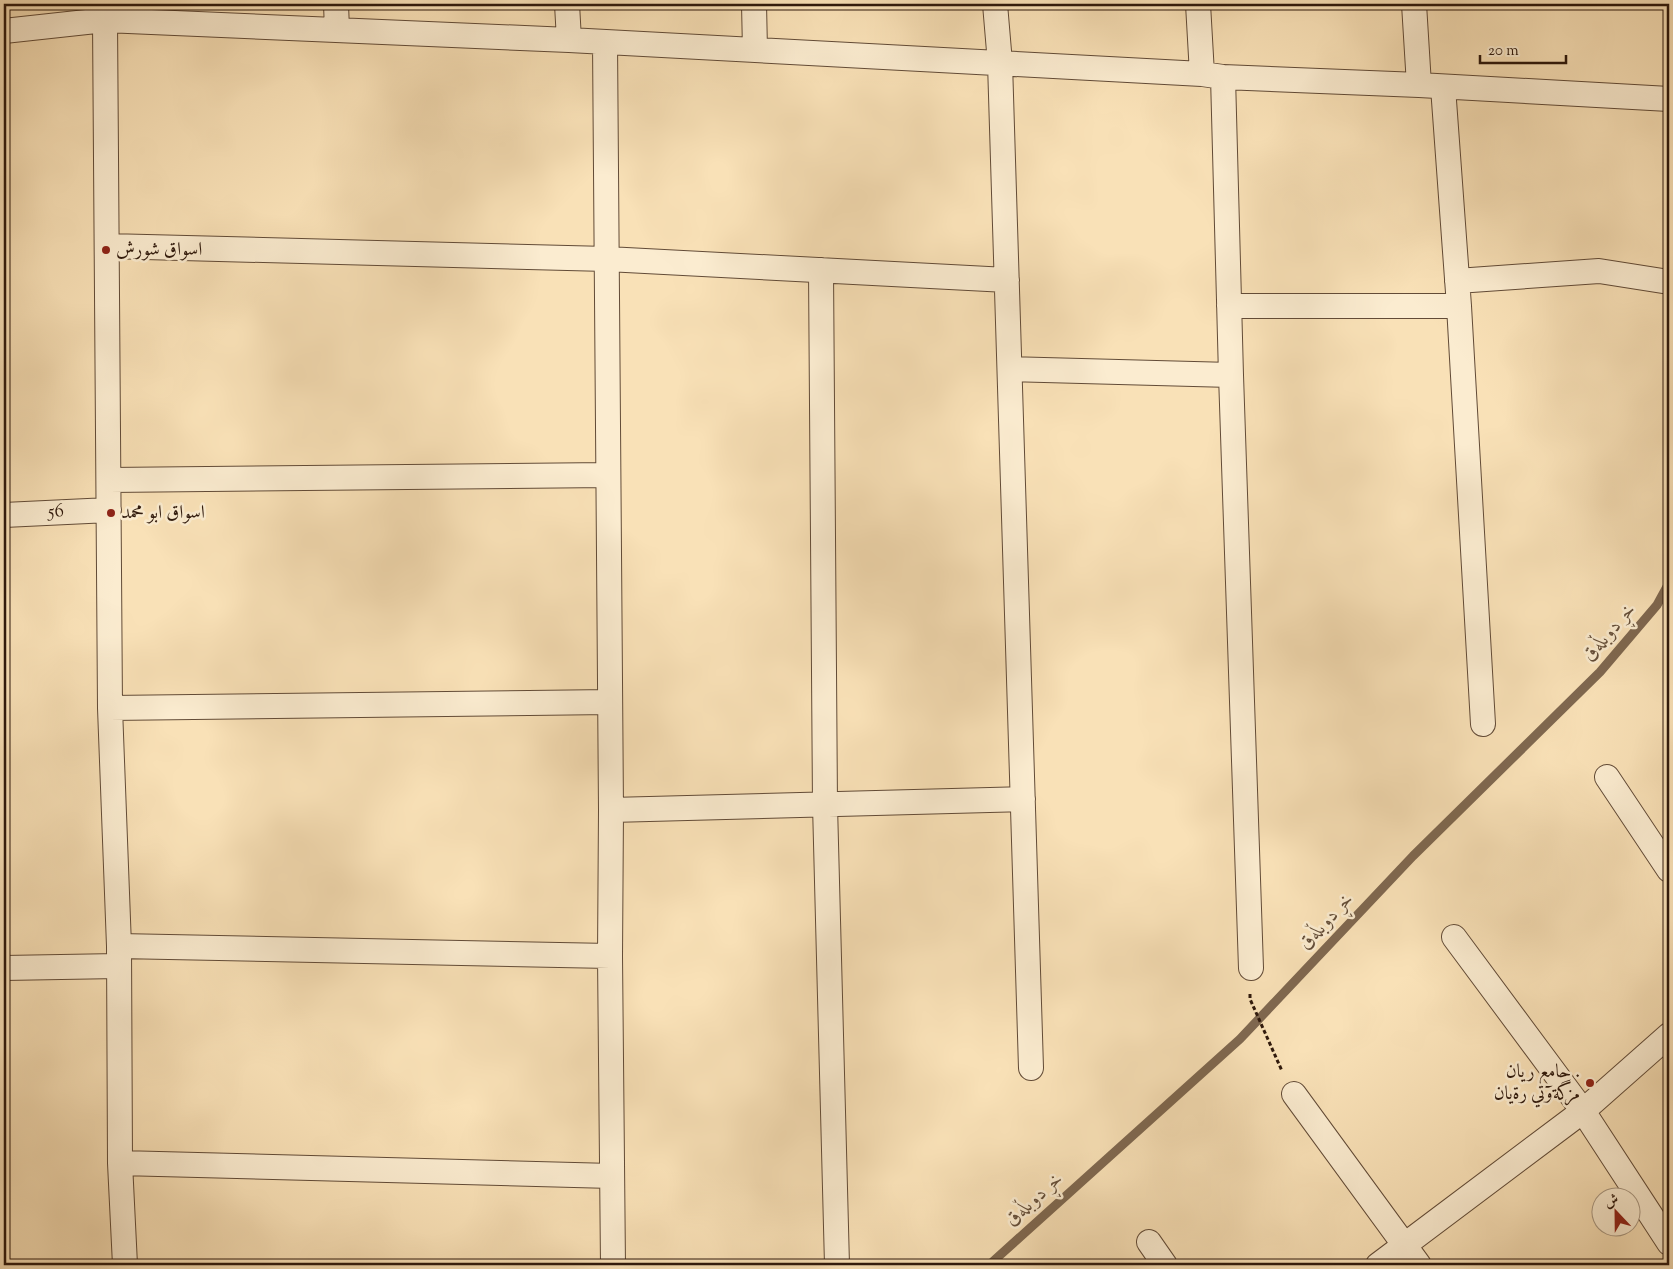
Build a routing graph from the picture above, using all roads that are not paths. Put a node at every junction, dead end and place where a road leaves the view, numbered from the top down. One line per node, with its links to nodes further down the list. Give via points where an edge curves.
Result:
1 (336, 4): 8 (street)
2 (567, 4): 10 (street)
3 (754, 4): 12 (street)
4 (995, 4): 13 (street)
5 (1198, 4): 14 (street)
6 (1414, 4): 15 (street)
7 (104, 12): 8 (street); 9 (street); 18 (street)
8 (337, 30): 10 (street)
9 (4, 32)
10 (569, 40): 11 (street)
11 (605, 42): 12 (street); 19 (street)
12 (755, 50): 13 (street)
13 (1000, 63): 14 (street); 21 (street)
14 (1213, 75): 15 (street); 24 (street)
15 (1419, 85): 16 (street)
16 (1444, 87): 17 (street); 22 (street)
17 (1669, 99)
18 (107, 246): 19 (street); 29 (street)
19 (607, 259): 20 (street); 28 (street)
20 (822, 270): 21 (street); 37 (street)
21 (1007, 280): 26 (street)
22 (1457, 281): 23 (street, via 1599,271); 25 (street)
23 (1669, 282)
24 (1229, 306): 25 (street); 27 (street)
25 (1459, 306): 34 (street)
26 (1010, 369): 27 (street); 36 (street)
27 (1231, 375): 44 (street)
28 (608, 475): 29 (street); 32 (street)
29 (109, 480): 30 (street)
30 (109, 510): 31 (street, 56); 33 (street)
31 (4, 515)
32 (610, 702): 33 (street); 38 (street)
33 (110, 708): 41 (street)
34 (1483, 724)
35 (1607, 777): 39 (street)
36 (1023, 799): 37 (street); 46 (street)
37 (825, 805): 38 (street); 56 (street)
38 (611, 810): 42 (street)
39 (1669, 870)
40 (1454, 937): 48 (street)
41 (119, 956): 42 (street); 43 (street); 49 (street)
42 (610, 956): 50 (street)
43 (4, 968)
44 (1250, 968)
45 (1669, 1036): 48 (street)
46 (1031, 1068)
47 (1290, 1087): 53 (street)
48 (1583, 1112): 52 (street); 53 (street)
49 (120, 1163): 50 (street); 54 (street)
50 (612, 1176): 55 (street)
51 (1149, 1242): 57 (street)
52 (1669, 1243)
53 (1404, 1245): 58 (street); 59 (street)
54 (125, 1265)
55 (614, 1265)
56 (837, 1265)
57 (1165, 1265)
58 (1378, 1265)
59 (1419, 1265)

